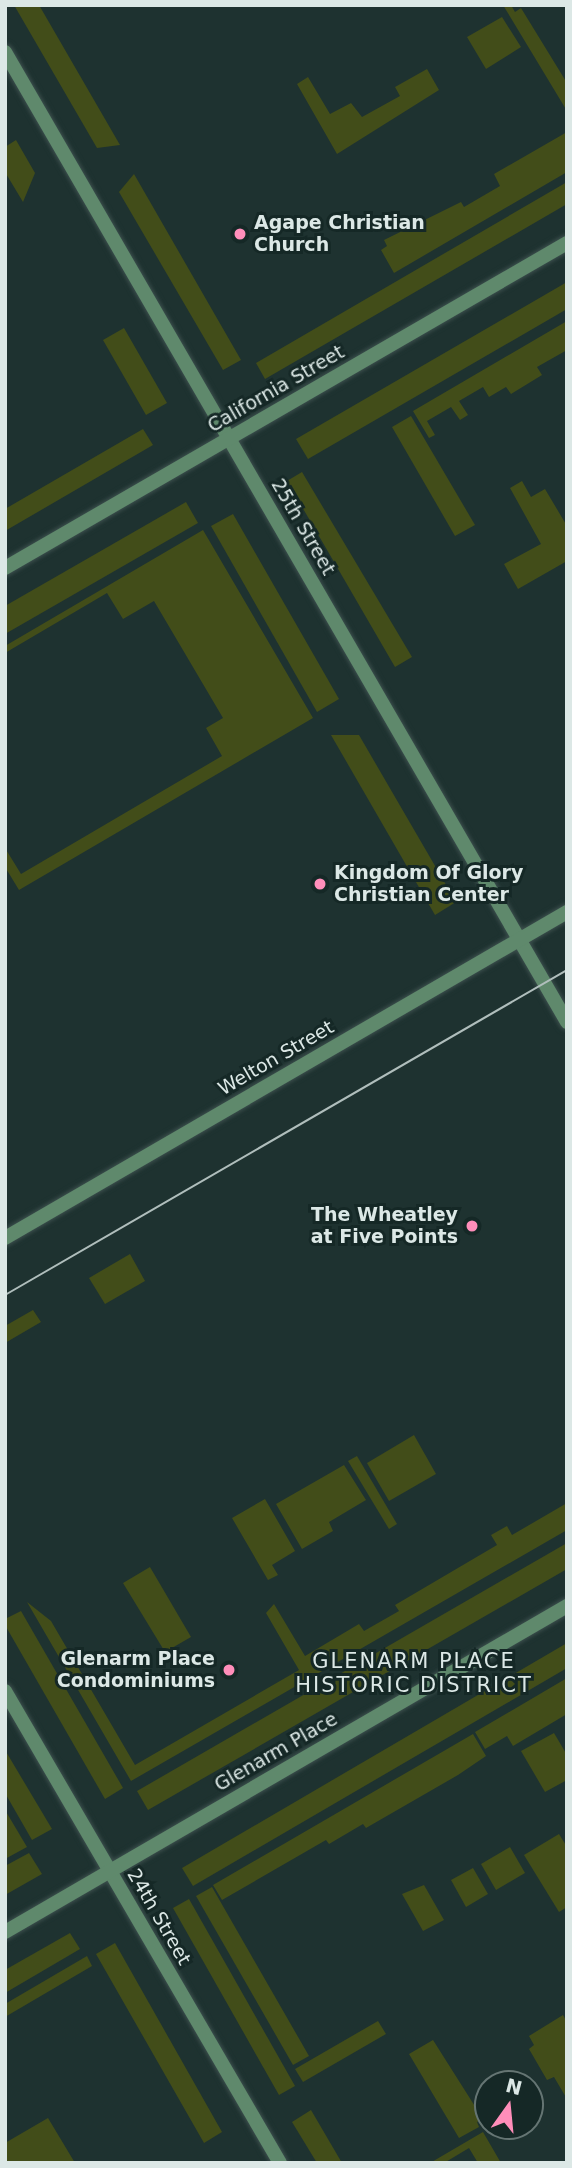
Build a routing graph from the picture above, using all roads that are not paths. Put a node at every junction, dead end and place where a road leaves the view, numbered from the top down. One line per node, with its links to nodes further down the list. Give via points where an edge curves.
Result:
1 (5, 52): 3 (street, 25th Street)
2 (567, 243): 3 (street, California Street)
3 (229, 439): 4 (street, California Street); 6 (street, 25th Street)
4 (5, 568)
5 (567, 912): 6 (street, Welton Street)
6 (519, 940): 7 (street, 25th Street); 8 (street, Welton Street)
7 (567, 1022)
8 (5, 1238)
9 (567, 1606): 11 (street, Glenarm Place)
10 (5, 1691): 11 (street, 24th Street)
11 (110, 1871): 12 (street, Glenarm Place); 13 (street, 24th Street)
12 (5, 1932)
13 (280, 2163)

